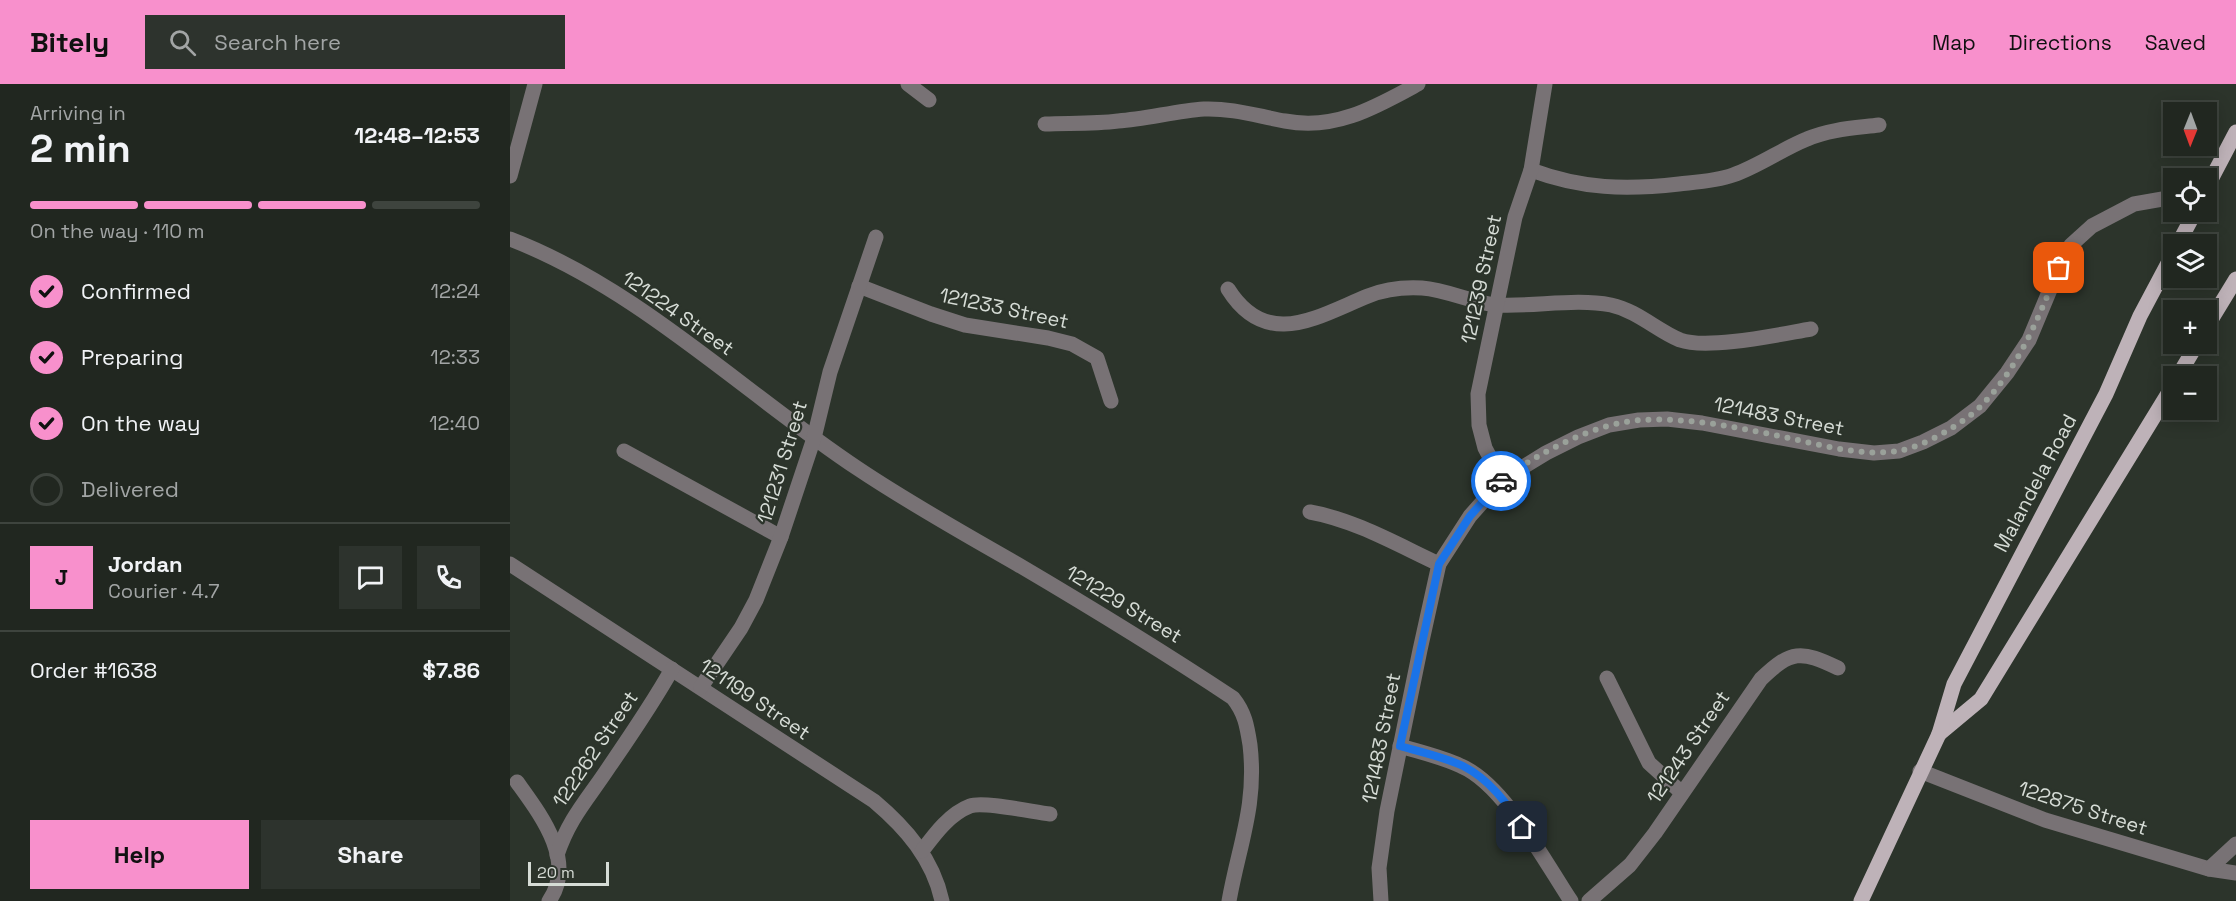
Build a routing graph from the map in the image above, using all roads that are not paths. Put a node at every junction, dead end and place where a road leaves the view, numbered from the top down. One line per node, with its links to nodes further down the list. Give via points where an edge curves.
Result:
1 (535, 84): 11 (street)
2 (908, 84): 5 (street)
3 (1418, 84): 6 (street, via 1364,113 1327,122 1286,122 1236,110 1208,109 1115,122)
4 (1545, 84): 10 (street, 121239 Street)
5 (929, 100)
6 (1045, 124)
7 (1879, 125): 10 (street, via 1826,132 1735,174 1713,180 1607,188)
8 (2236, 132): 9 (main road)
9 (2217, 168)
10 (1531, 170): 19 (street, 121239 Street, via 1515,216)
11 (510, 176)
12 (2163, 199): 26 (street, 121483 Street, via 2134,204 2092,226 2071,245 2029,340 2007,373 1980,406 1951,428 1923,442 1899,451 1874,453 1702,423 1639,420 1578,437)
13 (876, 237): 17 (street, 121231 Street)
14 (510, 239): 24 (street, 121224 Street, via 546,253 610,291 683,339)
15 (2163, 273): 35 (main road, Malandela Road, via 2106,394 1954,684)
16 (2236, 279): 20 (main road)
17 (859, 286): 22 (street, 121233 Street, via 964,325 1072,344 1097,358); 24 (street, 121231 Street, via 830,372)
18 (1228, 289): 19 (street, via 1248,315 1276,323 1316,319 1370,296 1407,287 1435,289)
19 (1496, 305): 21 (street, via 1614,306 1683,341 1741,340); 26 (street, 121239 Street, via 1477,411 1485,448)
20 (2217, 310)
21 (1811, 329)
22 (1111, 401)
23 (2163, 402): 35 (main road, Malandela Road, via 1981,699)
24 (814, 438): 28 (street, 121231 Street); 48 (street, 121229 Street, via 935,517 1121,626 1233,698 1247,724 1252,773 1248,820)
25 (624, 451): 28 (street)
26 (1502, 480): 30 (street, 121483 Street, via 1470,516)
27 (1310, 512): 30 (street, via 1347,523)
28 (782, 537): 34 (street, 121231 Street, via 746,618)
29 (510, 564): 32 (street, 121199 Street)
30 (1439, 564): 36 (street, 121483 Street)
31 (1838, 668): 39 (street, 121243 Street, via 1818,658 1797,655 1779,661 1761,679)
32 (672, 669): 34 (street, 121199 Street); 43 (street, 122262 Street, via 575,814)
33 (1607, 678): 39 (street, via 1648,762)
34 (702, 687): 42 (street, 121199 Street, via 874,801 894,817)
35 (1939, 734): 37 (main road, Malandela Road)
36 (1400, 746): 49 (street, 121483 Street, via 1381,856); 50 (street, via 1462,766 1496,792)
37 (1920, 771): 44 (street, 122875 Street, via 2045,820); 52 (main road, Malandela Road)
38 (517, 782): 43 (street, 122262 Street, via 548,826)
39 (1682, 793): 51 (street, 121243 Street, via 1630,865)
40 (1050, 814): 42 (street, via 971,805 939,828)
41 (2236, 844): 44 (street)
42 (922, 852): 46 (street, 121199 Street)
43 (558, 855): 47 (street, 122262 Street, via 557,887)
44 (2209, 868): 45 (street, 122875 Street)
45 (2236, 873)
46 (944, 900)
47 (549, 901)
48 (1229, 901)
49 (1381, 901)
50 (1571, 901)
51 (1589, 901)
52 (1861, 901)

